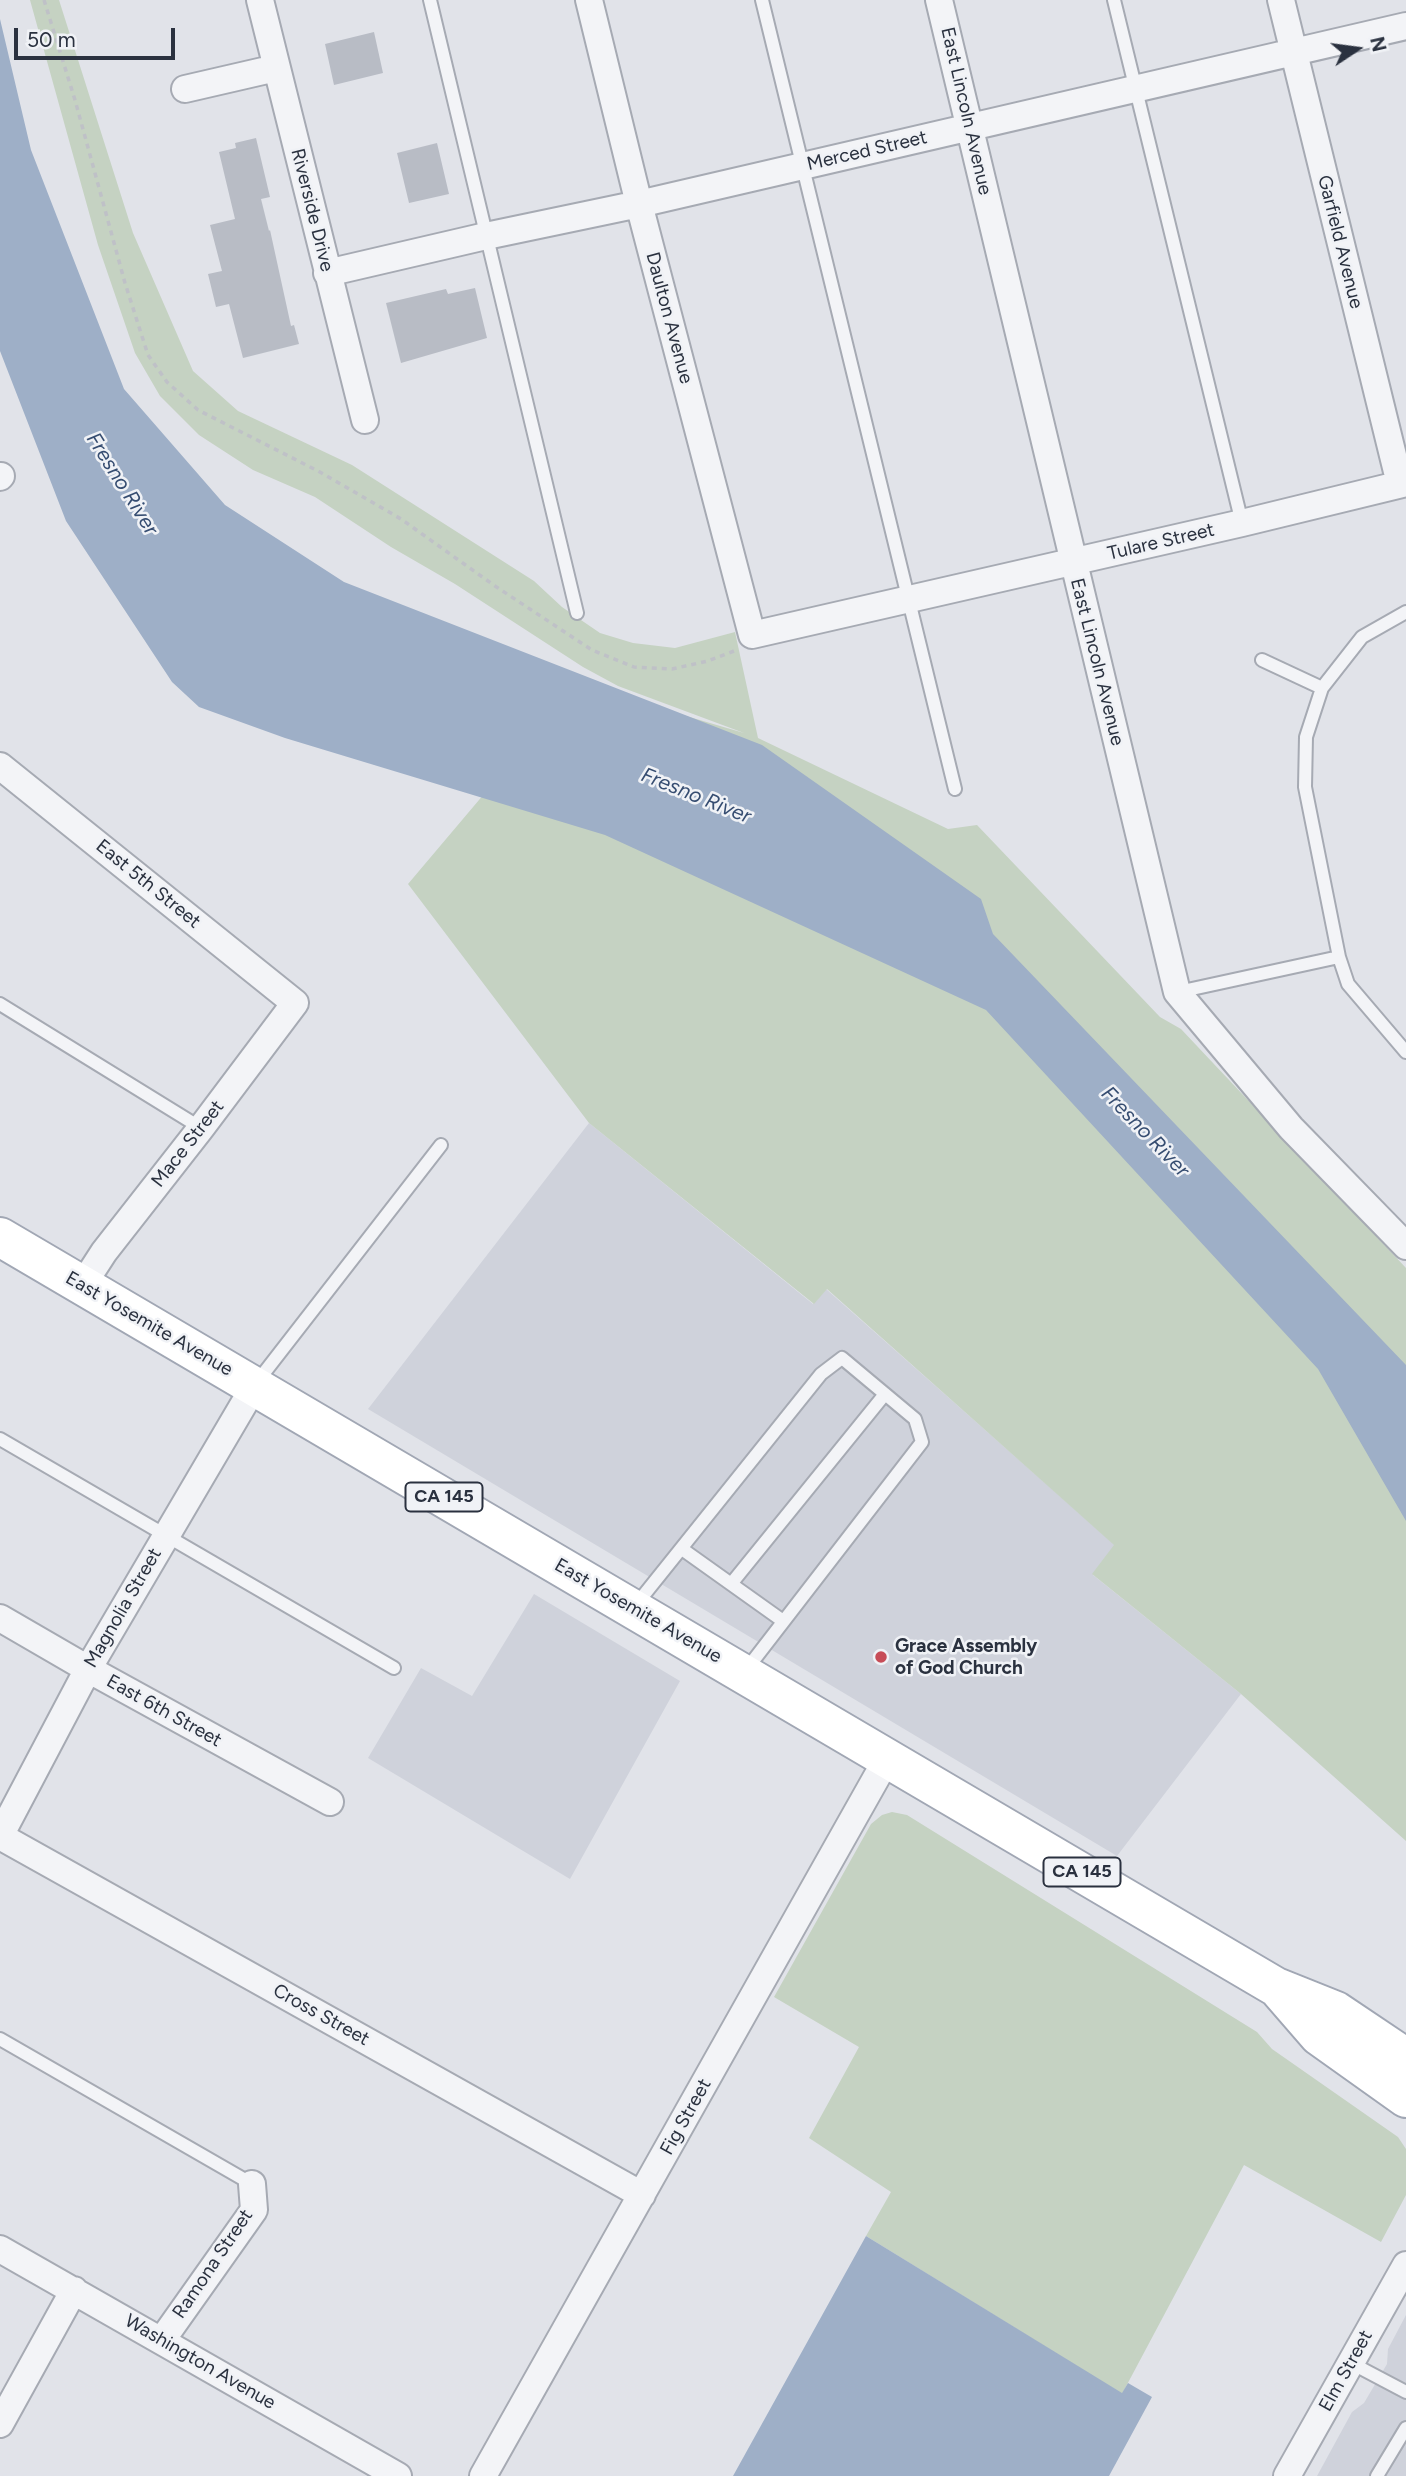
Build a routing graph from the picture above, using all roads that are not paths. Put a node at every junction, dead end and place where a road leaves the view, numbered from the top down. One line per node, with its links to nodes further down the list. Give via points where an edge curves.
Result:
1 (260, 0): 10 (street, Riverside Drive)
2 (430, 0): 16 (lane)
3 (589, 0): 15 (street, Daulton Avenue)
4 (762, 0): 14 (lane)
5 (939, 0): 13 (street, East Lincoln Avenue)
6 (1114, 0): 12 (lane)
7 (1281, 0): 9 (street, Garfield Avenue)
8 (1406, 26): 9 (street, Merced Street)
9 (1293, 52): 12 (street, Merced Street); 19 (street, Garfield Avenue)
10 (276, 68): 11 (street); 17 (street, Riverside Drive)
11 (185, 89)
12 (1135, 89): 13 (street, Merced Street); 20 (lane)
13 (970, 127): 14 (street, Merced Street); 21 (street, East Lincoln Avenue)
14 (803, 166): 15 (street, Merced Street); 22 (lane)
15 (639, 204): 16 (street, Merced Street); 25 (street, Daulton Avenue)
16 (486, 236): 17 (street, Merced Street); 23 (lane)
17 (327, 273): 18 (street, Riverside Drive)
18 (365, 420)
19 (1403, 484): 20 (street, Tulare Street)
20 (1242, 523): 21 (street, Tulare Street)
21 (1073, 562): 22 (street, Tulare Street); 31 (street, East Lincoln Avenue)
22 (909, 599): 25 (street, Tulare Street); 29 (lane)
23 (577, 612)
24 (1406, 612): 27 (lane, via 1362,637)
25 (744, 643)
26 (1262, 660): 27 (lane)
27 (1322, 688): 30 (lane, via 1306,737 1305,787)
28 (0, 766): 32 (street, East 5th Street)
29 (955, 789)
30 (1339, 957): 31 (lane); 34 (lane, via 1348,984)
31 (1177, 992): 38 (street, East Lincoln Avenue, via 1291,1128)
32 (295, 1003): 35 (street, Mace Street)
33 (0, 1004): 35 (lane)
34 (1406, 1052)
35 (201, 1128): 39 (street, Mace Street)
36 (441, 1145): 40 (lane)
37 (0, 1237): 39 (main road, East Yosemite Avenue / CA 145)
38 (1406, 1246)
39 (82, 1286): 40 (main road, East Yosemite Avenue / CA 145)
40 (255, 1385): 43 (street, Magnolia Street); 46 (main road, East Yosemite Avenue / CA 145)
41 (885, 1394): 44 (lane, via 842,1358 821,1374); 45 (lane); 48 (lane, via 915,1419 922,1442)
42 (0, 1439): 43 (lane)
43 (166, 1534): 49 (lane); 50 (street, Magnolia Street)
44 (682, 1549): 45 (lane); 46 (lane)
45 (732, 1584): 48 (lane)
46 (633, 1608): 51 (main road, East Yosemite Avenue / CA 145)
47 (0, 1618): 50 (street, East 6th Street)
48 (783, 1621): 51 (lane)
49 (394, 1668)
50 (88, 1670): 53 (street, East 6th Street); 54 (street, Magnolia Street)
51 (744, 1674): 52 (main road, East Yosemite Avenue / CA 145)
52 (888, 1757): 55 (main road, East Yosemite Avenue / CA 145); 60 (street, Fig Street)
53 (330, 1802)
54 (0, 1836): 60 (street, Cross Street)
55 (1276, 1987): 57 (main road, East Yosemite Avenue / CA 145, via 1336,2011); 58 (main road, East Yosemite Avenue / CA 145, via 1319,2036)
56 (0, 2039): 59 (lane)
57 (1406, 2058)
58 (1406, 2098)
59 (252, 2184): 64 (street, Ramona Street, via 254,2210)
60 (642, 2195): 70 (street, Fig Street)
61 (0, 2249): 63 (street, Washington Avenue)
62 (1406, 2265): 65 (street, Elm Street)
63 (74, 2290): 64 (street, Washington Avenue); 67 (street)
64 (162, 2340): 69 (street, Washington Avenue)
65 (1351, 2362): 66 (lane); 71 (street, Elm Street)
66 (1406, 2392)
67 (0, 2424)
68 (1406, 2428): 72 (lane)
69 (398, 2476)
70 (483, 2476)
71 (1287, 2476)
72 (1377, 2476)

